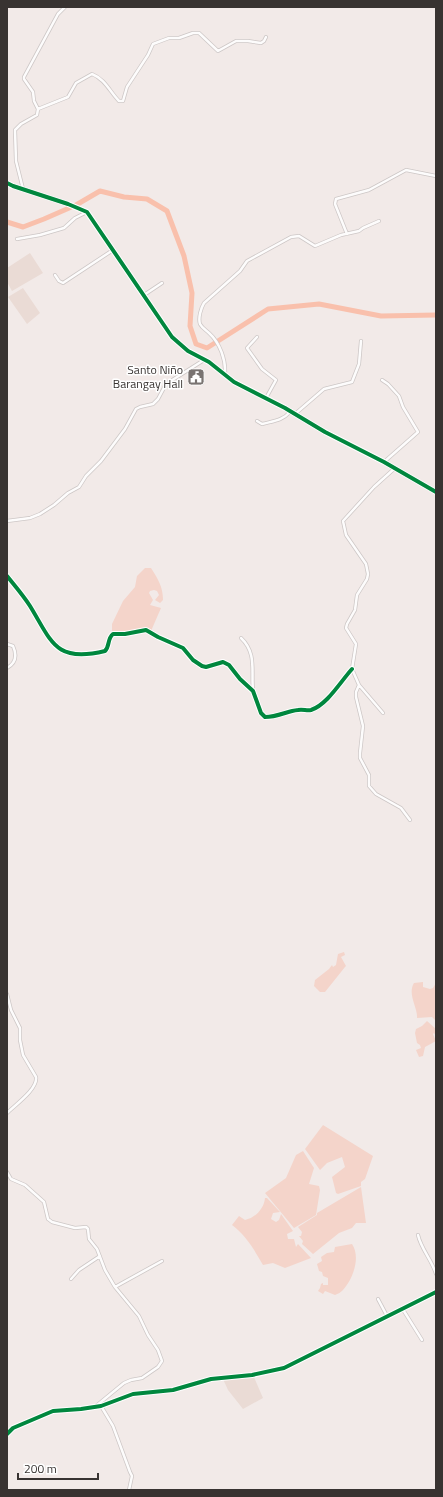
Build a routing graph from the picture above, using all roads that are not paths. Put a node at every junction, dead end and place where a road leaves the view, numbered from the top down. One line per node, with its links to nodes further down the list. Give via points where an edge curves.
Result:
1 (65, 7): 3 (street, via 58,14 24,77 33,92)
2 (266, 36): 3 (street, via 261,43 236,41 218,51 199,32 169,38 153,44 127,87 123,101 119,101 106,84 92,74 76,83 68,97)
3 (38, 109): 6 (street, via 37,115 15,130 16,161)
4 (436, 176): 9 (street, via 406,170 369,190 336,199 335,204)
5 (7, 183): 6 (street)
6 (23, 189): 7 (street)
7 (86, 212): 10 (street, via 64,228); 11 (street)
8 (379, 221): 9 (street)
9 (347, 234): 18 (street, via 315,246 299,236 291,237 247,261 240,272 202,307 200,323 213,337 224,359)
10 (17, 240)
11 (113, 250): 12 (street, via 63,283); 14 (street)
12 (55, 275)
13 (162, 282): 14 (street)
14 (144, 295): 17 (street, via 172,337 188,351)
15 (257, 337): 20 (street, via 247,348 262,369 276,380)
16 (361, 341): 22 (street, via 359,364 352,382 324,389)
17 (205, 360): 18 (street); 27 (street, via 166,384 153,404 136,409 125,429 79,487 35,516)
18 (224, 374): 20 (street)
19 (382, 380): 24 (street, via 399,396 418,432)
20 (266, 398): 21 (street)
21 (290, 412): 22 (street); 23 (street, via 280,420 270,420 262,424)
22 (295, 414): 24 (street)
23 (257, 422)
24 (384, 462): 25 (street)
25 (395, 468): 26 (street); 32 (street, via 343,521 346,535 366,564 368,574 357,595 355,610 346,628 356,644)
26 (436, 492)
27 (7, 522)
28 (7, 576): 34 (street, via 29,604 51,642 66,653 105,651 113,634 146,630 183,648 202,666 226,663)
29 (241, 638): 34 (street, via 252,653)
30 (7, 644): 31 (street, via 13,646 16,657 14,664)
31 (7, 668)
32 (352, 669): 33 (street); 34 (street, via 326,699 316,708 308,710 265,717)
33 (359, 685): 35 (street); 36 (street, via 356,697 364,730 360,758 369,775 369,786 376,794 401,808)
34 (253, 691)
35 (383, 713)
36 (410, 820)
37 (7, 994): 38 (street, via 20,1028 23,1055 37,1081)
38 (7, 1113)
39 (7, 1172): 41 (street, via 11,1179 25,1185 44,1202 48,1219 52,1222 88,1229 89,1239)
40 (418, 1235): 43 (street)
41 (100, 1256): 44 (street, via 79,1270); 45 (street, via 104,1270)
42 (162, 1261): 45 (street)
43 (436, 1274)
44 (71, 1279)
45 (115, 1287): 51 (street, via 139,1316 162,1361 142,1378 124,1383)
46 (436, 1292): 48 (street)
47 (378, 1299): 49 (street)
48 (402, 1308): 49 (street); 50 (street)
49 (387, 1316): 52 (street, via 284,1368 252,1376 211,1379 173,1390 133,1394)
50 (422, 1340)
51 (96, 1406): 52 (street); 53 (street, via 42,1414 13,1428)
52 (101, 1406): 54 (street, via 113,1426 132,1476)
53 (7, 1434)
54 (129, 1490)

